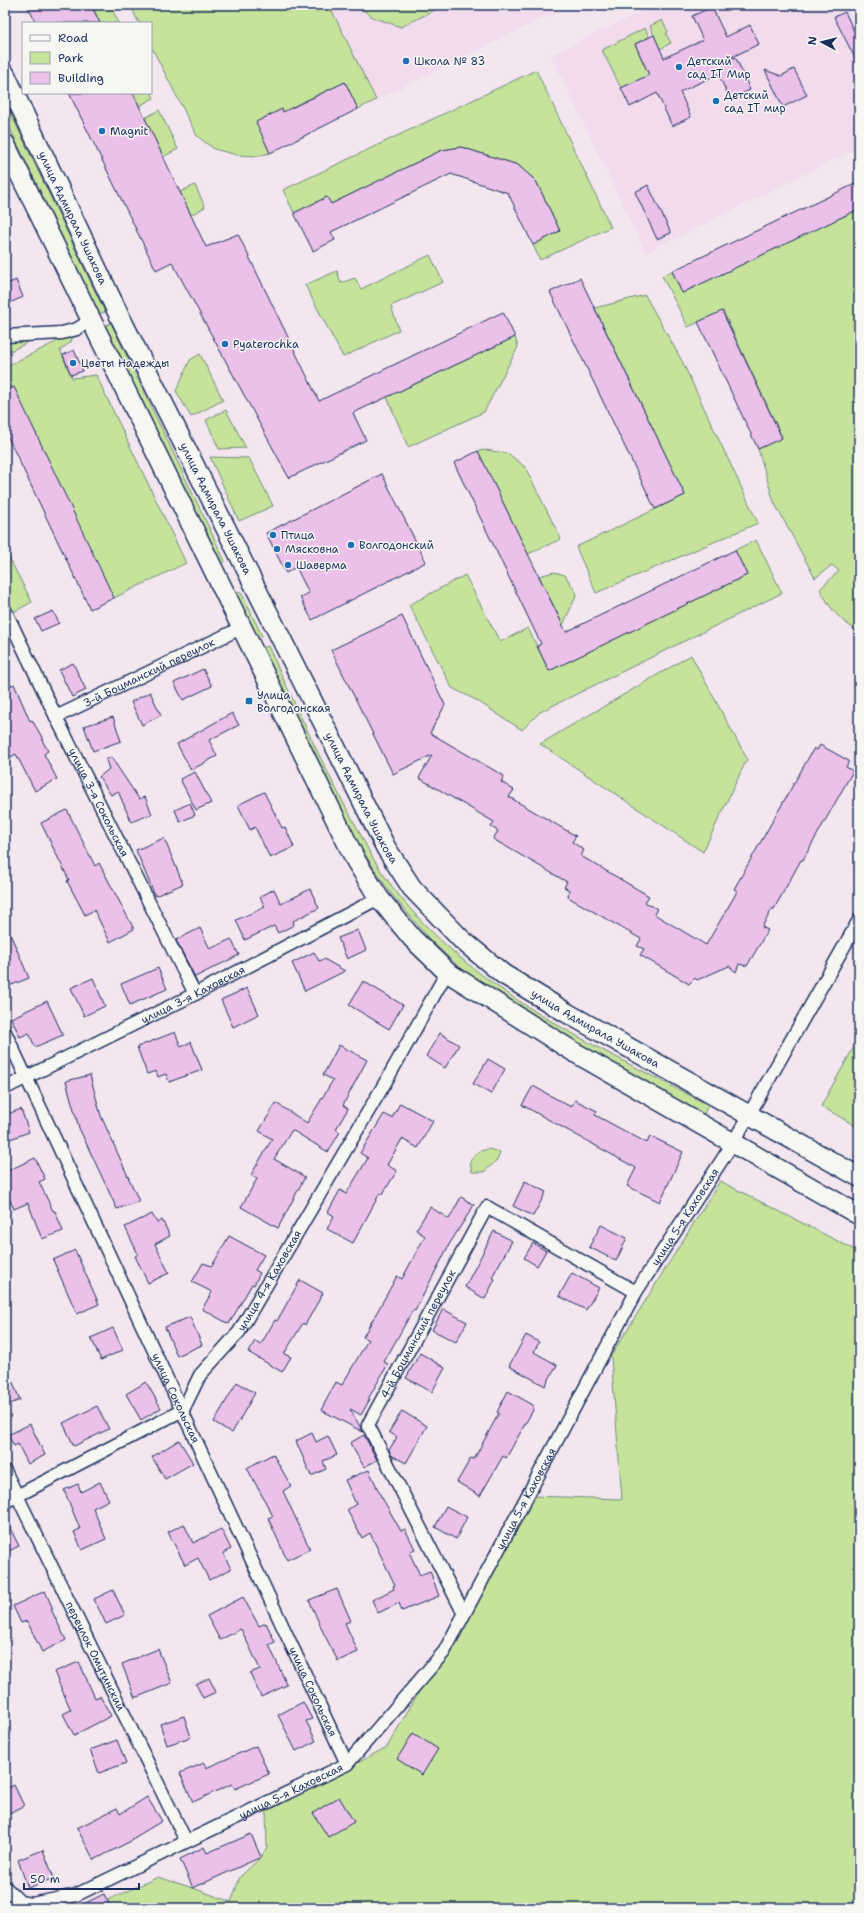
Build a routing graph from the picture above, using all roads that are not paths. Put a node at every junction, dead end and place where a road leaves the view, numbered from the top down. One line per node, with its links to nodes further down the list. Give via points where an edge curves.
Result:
1 (5, 74): 5 (main road, улица Адмирала Ушакова, via 112,300)
2 (5, 144): 3 (main road)
3 (91, 320): 4 (street, via 62,333); 6 (main road)
4 (5, 336)
5 (249, 572): 6 (main road); 17 (main road, улица Адмирала Ушакова, via 386,848 412,888 462,940 503,974 567,1013)
6 (221, 585): 8 (main road)
7 (5, 610): 9 (street, улица 3-я Сокольская)
8 (240, 628): 9 (street, 3-й Боцманский переулок); 10 (main road, via 356,861)
9 (56, 717): 13 (street, улица 3-я Сокольская)
10 (379, 898): 12 (main road, via 412,938); 13 (street, улица 3-я Каховская)
11 (859, 920): 17 (street, улица 5-я Каховская)
12 (447, 972): 18 (main road, via 574,1052); 22 (street, улица 4-я Каховская, via 239,1332 200,1375)
13 (195, 994): 15 (street, улица 3-я Каховская)
14 (5, 1032): 15 (street, улица Сокольская)
15 (27, 1078): 16 (street, улица 3-я Каховская); 22 (street, улица Сокольская)
16 (5, 1088)
17 (748, 1114): 18 (street, улица 5-я Каховская); 19 (main road, улица Адмирала Ушакова)
18 (733, 1143): 20 (main road); 21 (street, улица 5-я Каховская)
19 (859, 1177)
20 (859, 1215)
21 (636, 1292): 26 (street, улица 5-я Каховская); 26 (street, 4-й Боцманский переулок, via 487,1207 368,1425)
22 (183, 1410): 24 (street); 27 (street, улица Сокольская)
23 (5, 1471): 24 (street, переулок Омутинский)
24 (17, 1496): 25 (street); 28 (street, переулок Омутинский)
25 (5, 1502)
26 (464, 1614): 27 (street, улица 5-я Каховская, via 444,1652)
27 (347, 1764): 28 (street, улица 5-я Каховская)
28 (186, 1841): 29 (street, улица 5-я Каховская, via 76,1895 32,1904 20,1902)
29 (5, 1886)

